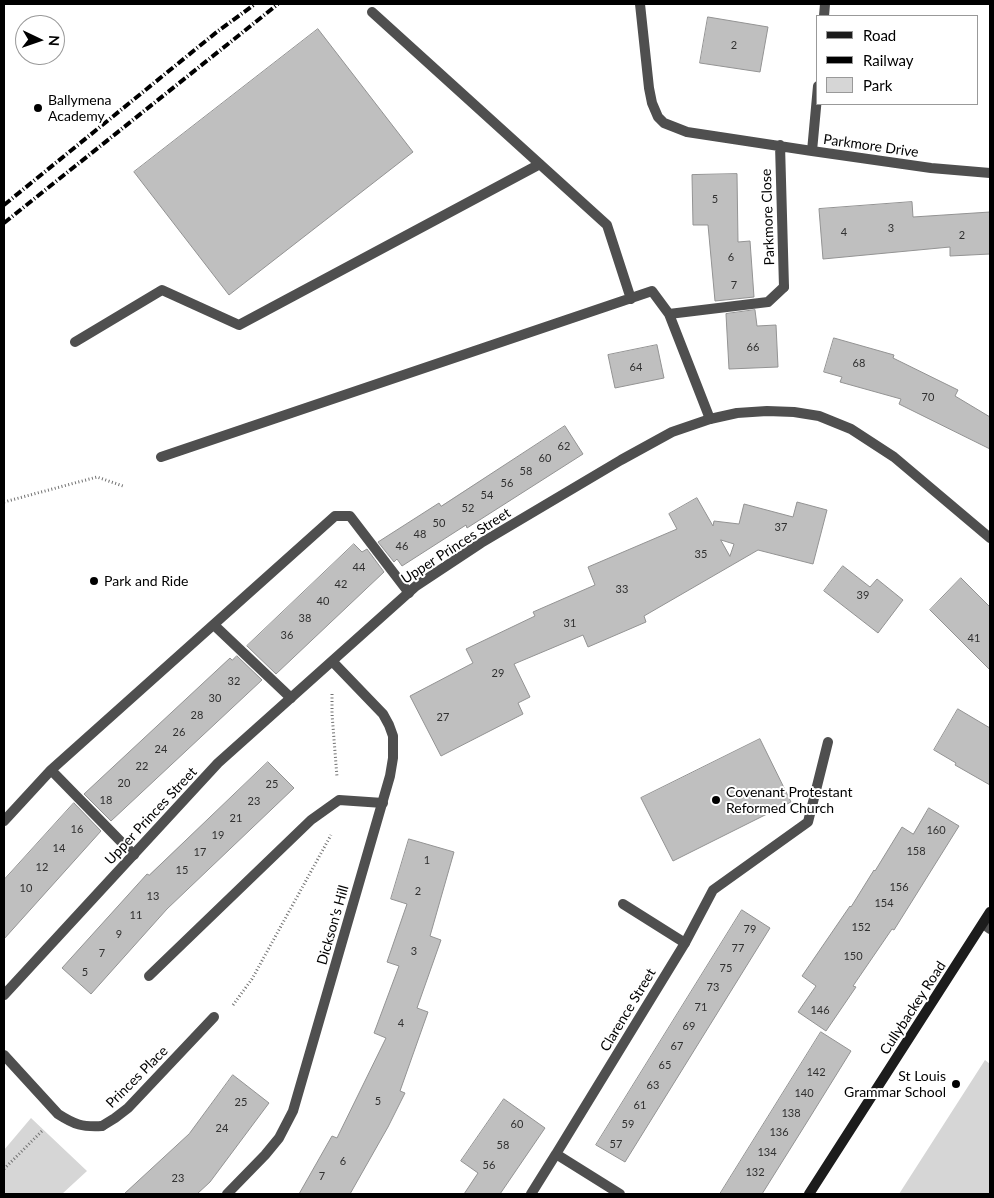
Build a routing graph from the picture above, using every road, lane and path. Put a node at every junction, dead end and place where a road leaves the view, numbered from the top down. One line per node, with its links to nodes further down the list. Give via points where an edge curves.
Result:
1 (640, 4): 4 (street, via 649,88 658,117 664,123 687,132)
2 (372, 12): 6 (street)
3 (816, 105): 5 (street, Parkmore Drive)
4 (780, 146): 5 (street); 9 (street, Parkmore Close, via 784,287 768,302)
5 (812, 151): 7 (street, Parkmore Drive)
6 (540, 164): 8 (street, via 607,225); 10 (street, via 239,325 162,290)
7 (990, 174)
8 (631, 299): 9 (street, via 652,291); 12 (street)
9 (669, 314): 11 (street)
10 (76, 342)
11 (710, 419): 15 (street, Upper Princes Street, via 767,411 794,412 836,422 894,457); 16 (street, Upper Princes Street, via 672,432 621,460 481,543)
12 (161, 457)
13 (124, 486): 14 (path, via 97,478)
14 (4, 502)
15 (990, 538)
16 (409, 593): 17 (street, via 350,516 335,516); 18 (street, Upper Princes Street)
17 (214, 625): 19 (street); 21 (street)
18 (332, 661): 19 (street, Upper Princes Street); 22 (path, via 332,714); 23 (street, Dickson's Hill, via 390,725 394,758)
19 (291, 698): 25 (street, Upper Princes Street, via 218,763)
20 (828, 742): 29 (street, Clarence Street, via 808,822 713,890)
21 (51, 770): 24 (street); 25 (street)
22 (339, 800): 23 (street); 30 (street, via 311,820); 32 (path, via 330,836 252,979 229,1010)
23 (383, 803): 37 (street, Dickson's Hill, via 293,1111 279,1138)
24 (4, 822)
25 (134, 855): 31 (street, Upper Princes Street)
26 (623, 904): 29 (street)
27 (990, 912): 28 (main road, Cullybackey Road)
28 (986, 926): 40 (main road, Cullybackey Road)
29 (685, 943): 35 (street, Clarence Street)
30 (149, 976)
31 (4, 995)
32 (214, 1017): 34 (street, Princes Place, via 115,1118 102,1126 90,1126 78,1125)
33 (4, 1055): 34 (street, Princes Place)
34 (58, 1114): 36 (path)
35 (556, 1154): 38 (street, Clarence Street); 39 (street)
36 (4, 1170)
37 (226, 1194)
38 (531, 1194)
39 (620, 1194)
40 (809, 1194)

